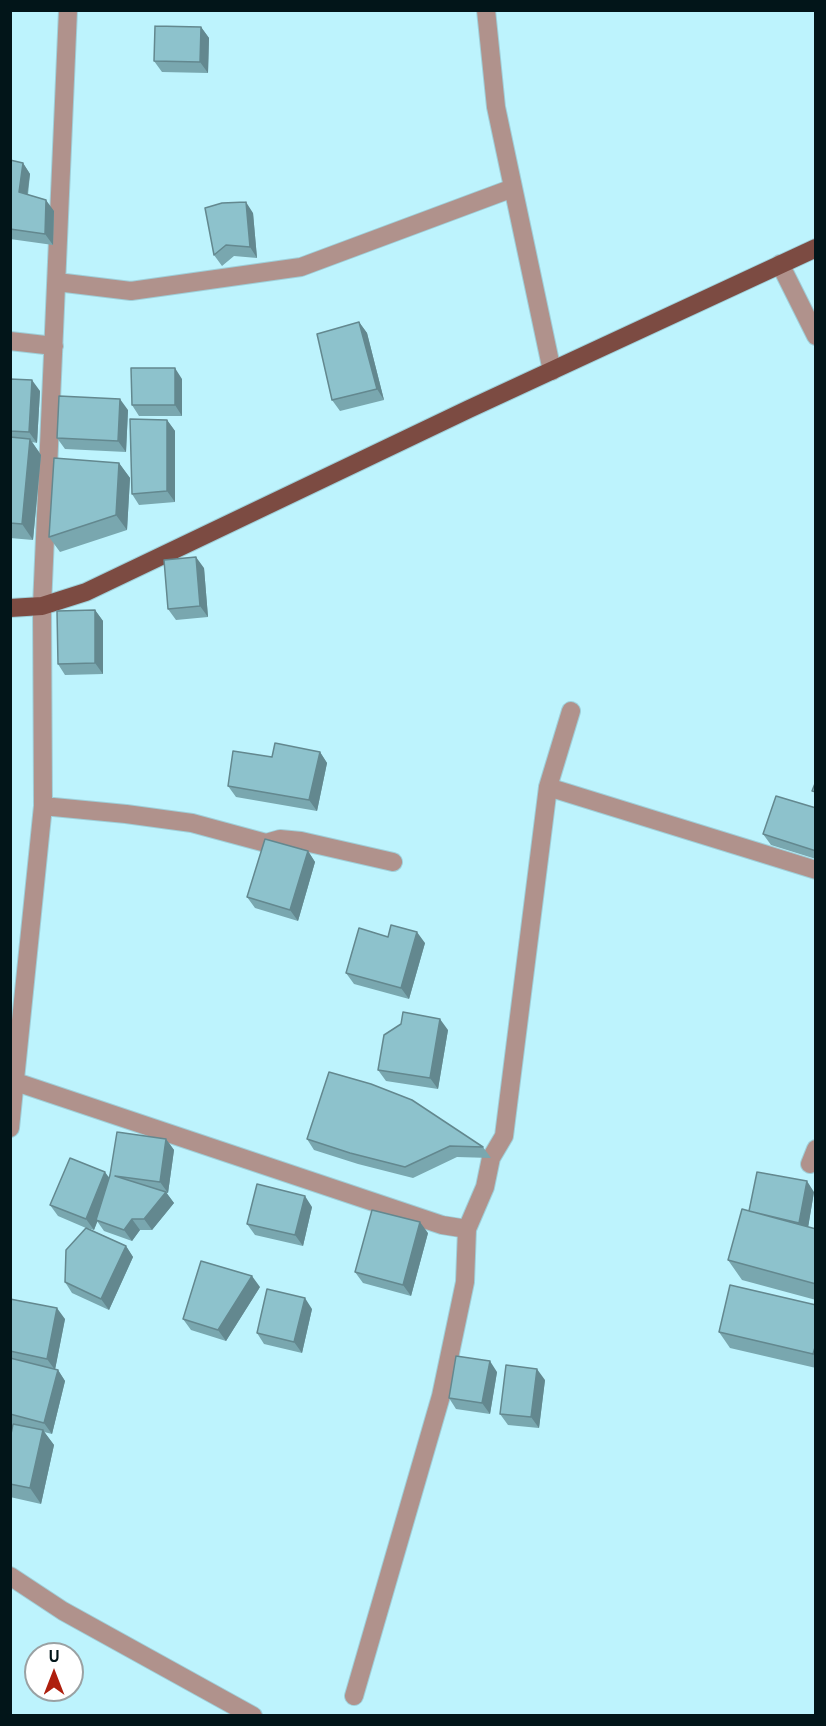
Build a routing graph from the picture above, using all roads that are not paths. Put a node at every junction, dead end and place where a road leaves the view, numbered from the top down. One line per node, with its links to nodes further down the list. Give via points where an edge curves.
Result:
1 (68, 10): 6 (street)
2 (486, 10): 3 (street, via 496,107)
3 (513, 188): 6 (street, via 301,267 131,291); 10 (street)
4 (816, 248): 5 (main road)
5 (780, 264): 7 (street); 10 (main road)
6 (57, 282): 9 (street)
7 (816, 336)
8 (10, 341): 9 (street)
9 (54, 346): 11 (street)
10 (552, 371): 11 (main road, via 86,592)
11 (42, 606): 12 (main road); 15 (street)
12 (10, 608)
13 (571, 711): 14 (street)
14 (548, 787): 17 (street); 20 (street, via 504,1136 491,1158 485,1187)
15 (43, 806): 16 (street, via 192,823 266,843 280,839 301,841); 18 (street)
16 (393, 862)
17 (816, 870)
18 (13, 1081): 19 (street); 20 (street, via 442,1226)
19 (10, 1128)
20 (468, 1229): 22 (street, via 465,1282 441,1396)
21 (10, 1576): 23 (street, via 63,1611)
22 (354, 1696)
23 (253, 1716)

